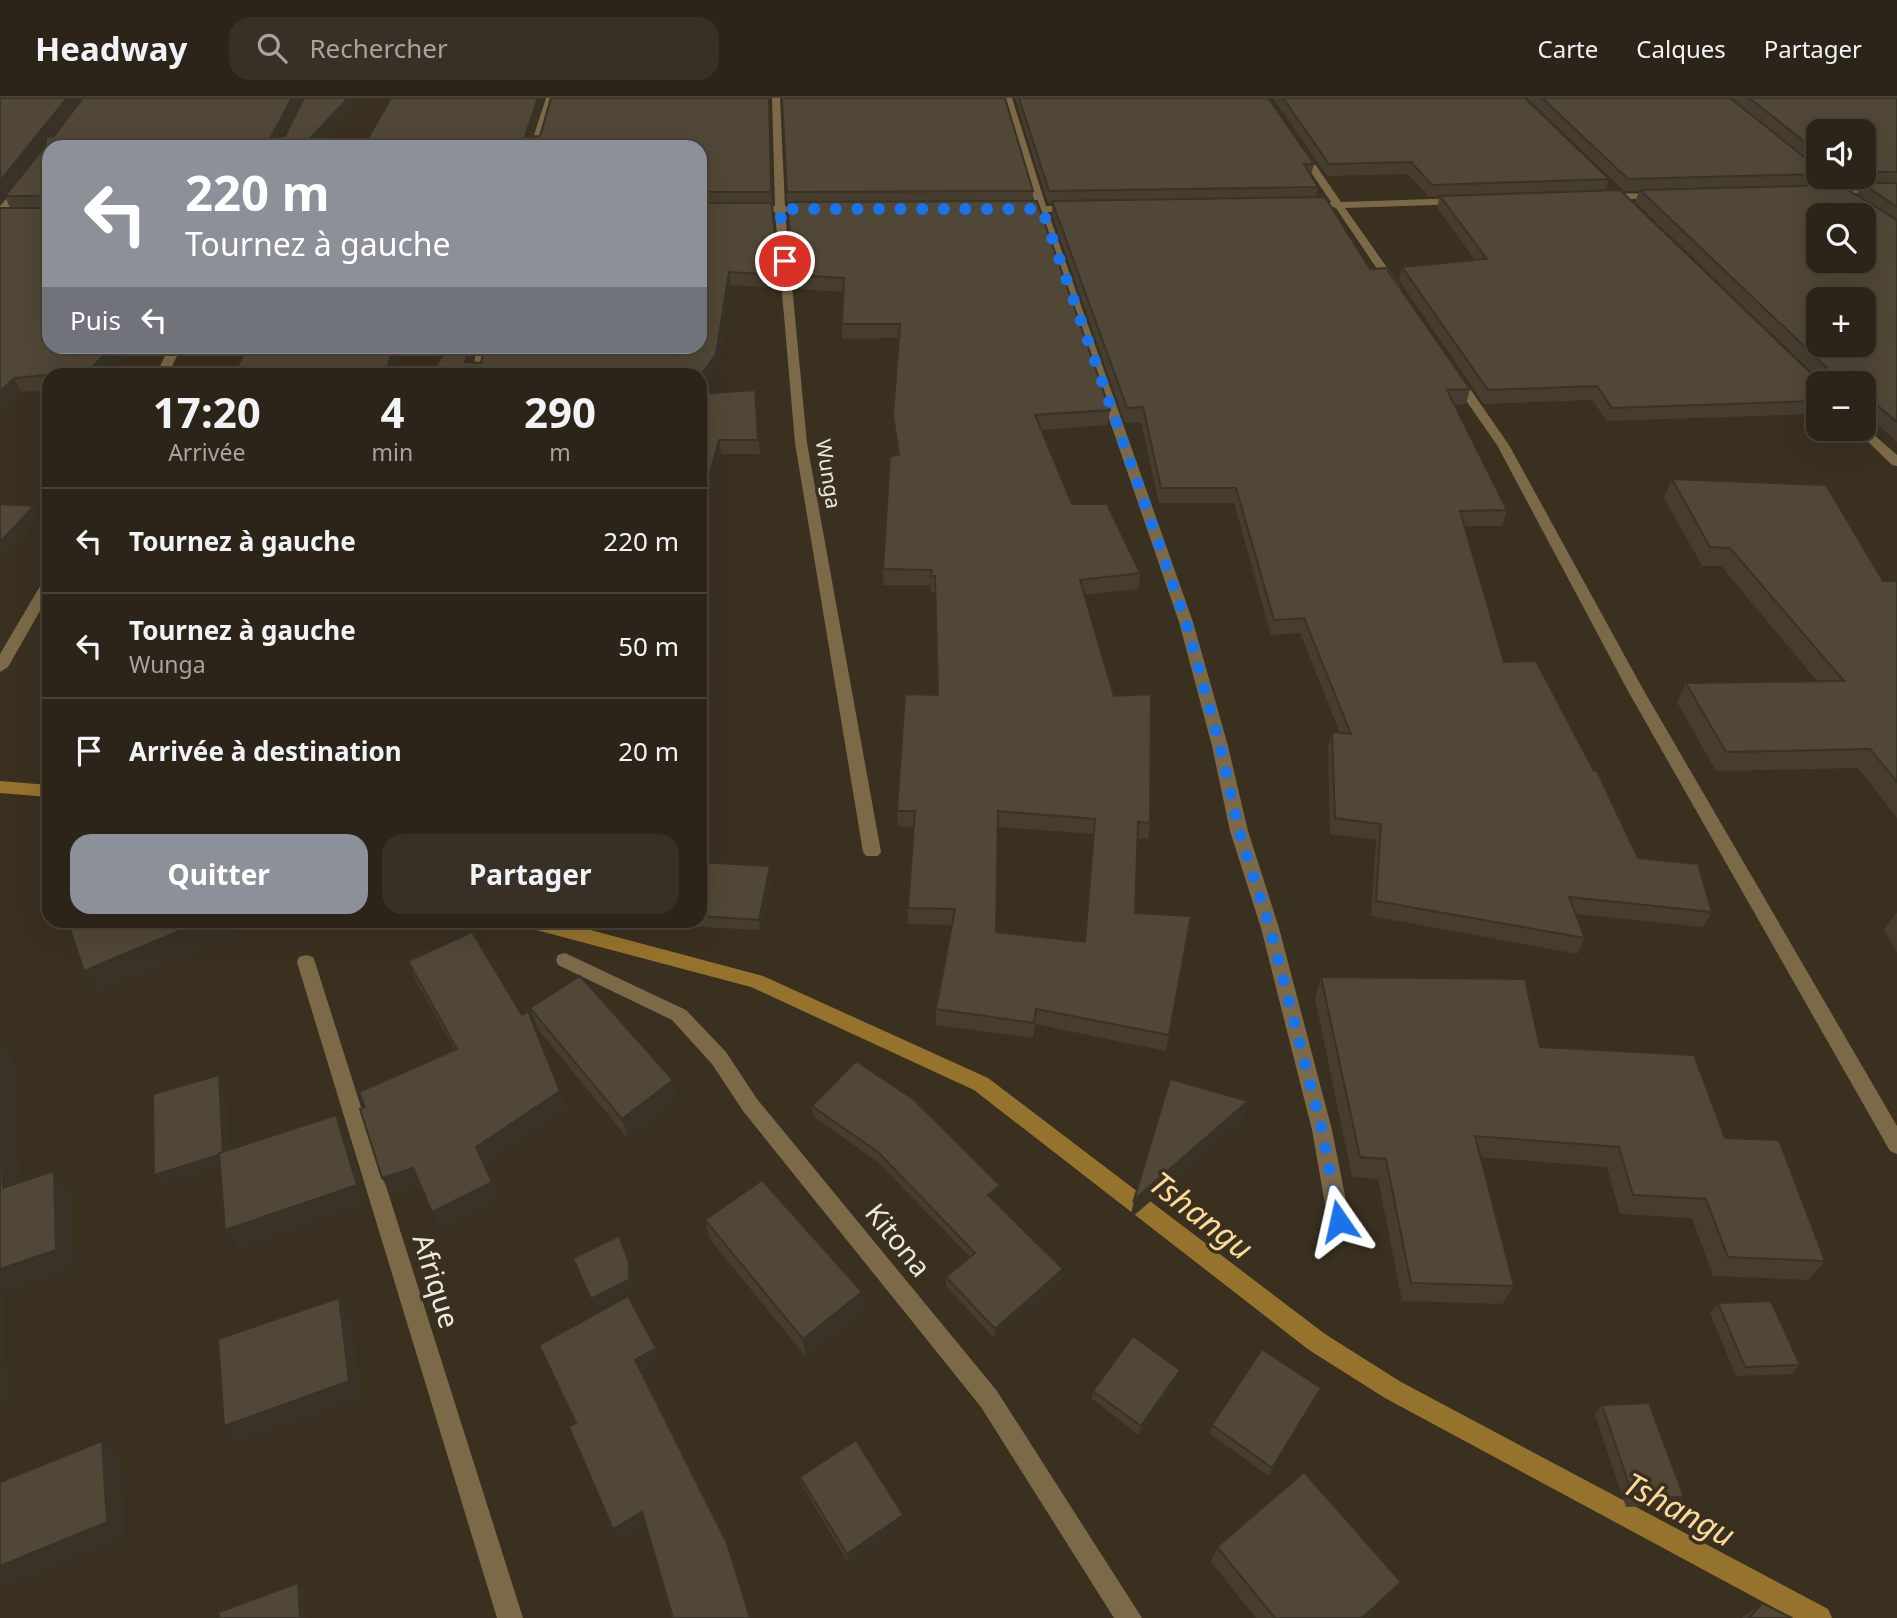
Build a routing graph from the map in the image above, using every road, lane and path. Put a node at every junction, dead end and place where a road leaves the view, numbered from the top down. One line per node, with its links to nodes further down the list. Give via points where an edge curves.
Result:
1 (550, 98): 6 (street)
2 (776, 98): 22 (street, Wunga)
3 (1008, 98): 25 (street)
4 (59, 137): 5 (street)
5 (57, 140)
6 (537, 140)
7 (1295, 141): 19 (street)
8 (42, 159): 27 (street)
9 (1613, 188): 15 (street)
10 (1834, 189): 12 (street)
11 (1897, 189): 12 (street)
12 (1837, 191): 13 (street); 18 (street)
13 (1810, 192)
14 (1676, 195): 15 (street)
15 (1622, 197): 16 (street); 20 (street)
16 (1595, 198)
17 (1473, 201): 19 (street)
18 (1855, 203)
19 (1331, 205): 29 (street)
20 (1632, 206)
21 (1082, 208): 25 (street)
22 (780, 209): 23 (street); 26 (street); 35 (street, Wunga, via 801,443)
23 (821, 209)
24 (1001, 209): 25 (street)
25 (1042, 209): 39 (street, via 1186,622 1322,1130)
26 (707, 210)
27 (0, 214): 28 (street)
28 (12, 215)
29 (1401, 296)
30 (1448, 365): 38 (street, via 1503,445 1636,691)
31 (1874, 441): 32 (street)
32 (1897, 462)
33 (42, 595): 34 (street)
34 (0, 667)
35 (873, 852)
36 (565, 960): 41 (street, Kitona, via 679,1015 719,1058 750,1105 989,1399)
37 (306, 962): 40 (street, Afrique)
38 (1897, 1145)
39 (1339, 1221)
40 (510, 1618)
41 (1129, 1618)

